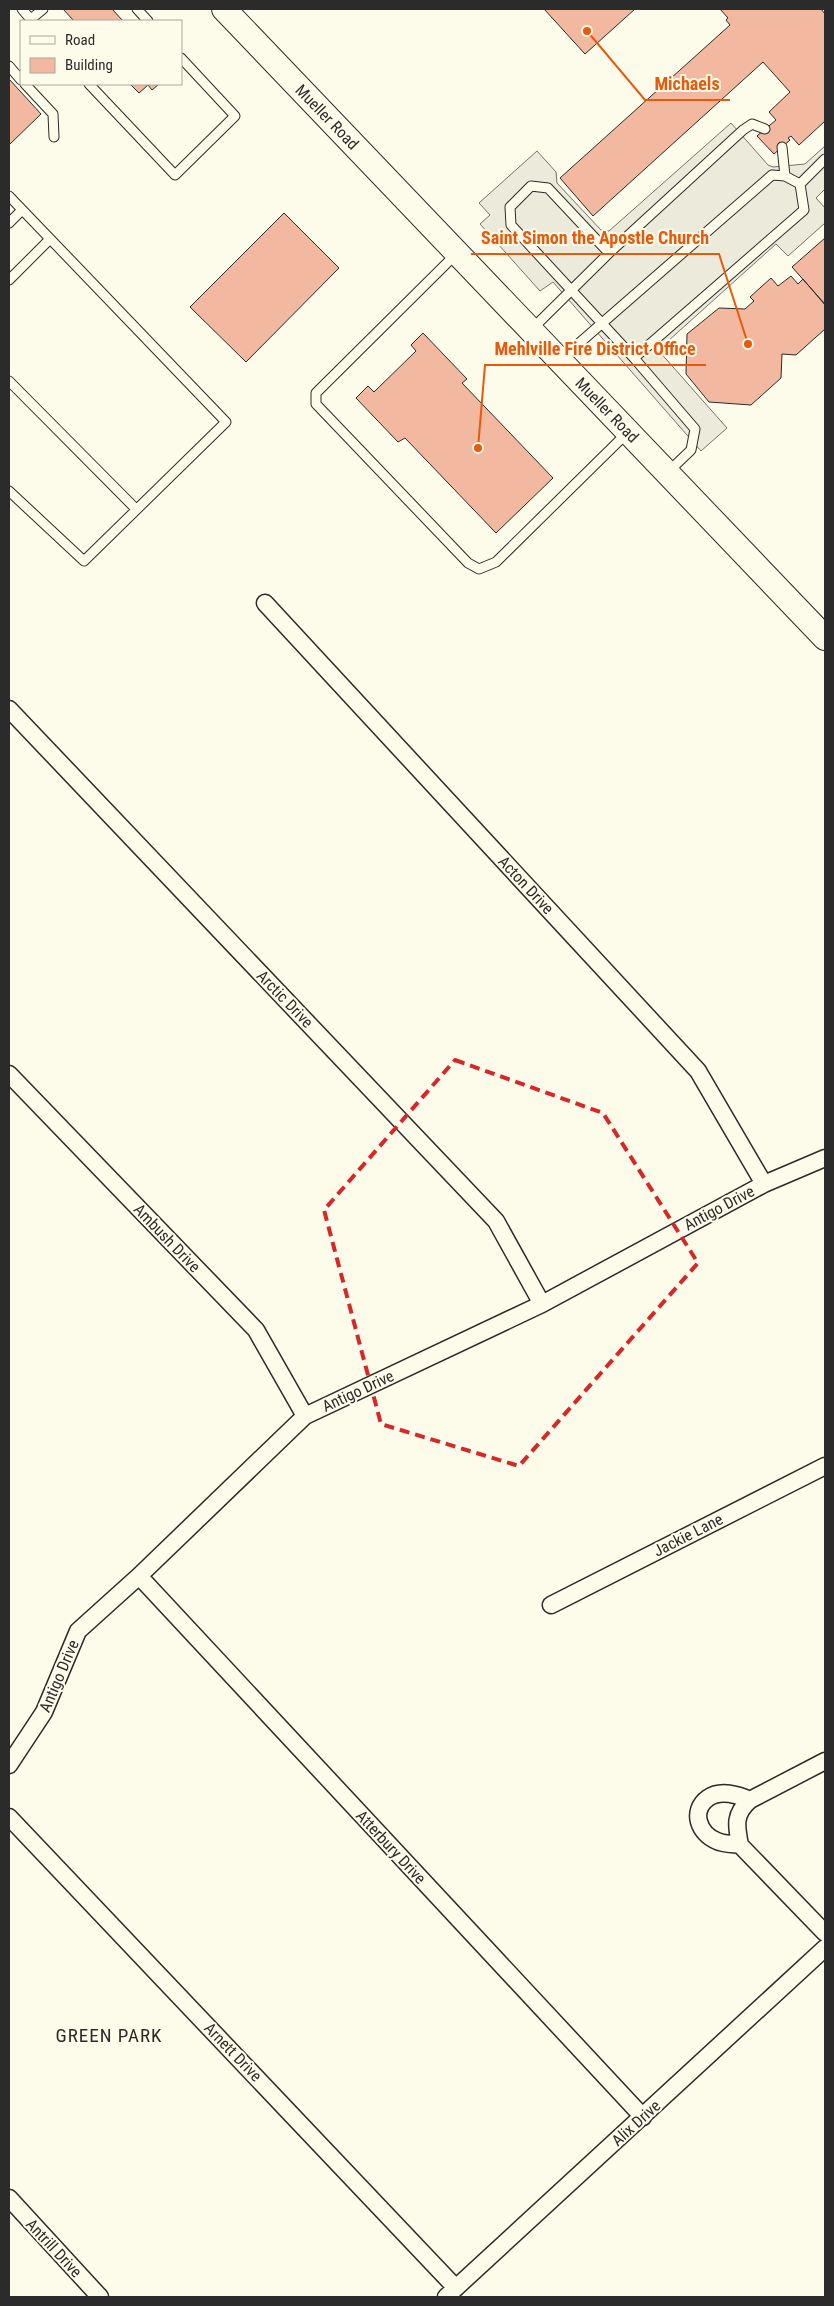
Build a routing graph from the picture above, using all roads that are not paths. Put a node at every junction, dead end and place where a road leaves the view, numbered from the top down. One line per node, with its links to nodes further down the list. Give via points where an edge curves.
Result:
1 (22, 9): 5 (lane)
2 (43, 9): 5 (lane)
3 (137, 9): 6 (lane)
4 (224, 9): 22 (street, Mueller Road)
5 (31, 20)
6 (147, 20)
7 (182, 59): 11 (lane, via 235,116 175,175)
8 (9, 66): 9 (lane)
9 (20, 79)
10 (26, 85): 13 (lane, via 53,114)
11 (90, 85)
12 (765, 129): 23 (lane, via 752,124 743,130)
13 (54, 138)
14 (782, 147): 16 (lane)
15 (825, 159): 17 (lane)
16 (784, 176): 17 (lane); 26 (lane, via 772,175)
17 (800, 184): 28 (lane, via 804,210)
18 (9, 196): 19 (lane)
19 (22, 210): 20 (lane); 21 (lane)
20 (9, 223)
21 (50, 238): 24 (lane); 34 (lane, via 226,422)
22 (458, 252): 27 (street, Mueller Road); 31 (lane, via 316,393 316,404 468,563 479,569 496,562)
23 (609, 253): 25 (lane); 25 (lane, via 548,188 531,186 510,207 511,225)
24 (9, 280)
25 (572, 290): 26 (lane); 27 (lane)
26 (602, 324): 28 (lane); 29 (lane)
27 (531, 331): 29 (street, Mueller Road)
28 (634, 358): 32 (lane, via 695,429 691,450)
29 (560, 360): 31 (street, Mueller Road)
30 (9, 380): 34 (lane)
31 (628, 432): 32 (street, Mueller Road)
32 (667, 473): 36 (street, Mueller Road)
33 (9, 490): 34 (lane, via 84,561)
34 (136, 509)
35 (265, 603): 40 (street, Acton Drive, via 698,1071)
36 (825, 638)
37 (9, 709): 41 (street, Arctic Drive, via 496,1221)
38 (9, 1074): 42 (street, Ambush Drive, via 256,1330)
39 (825, 1158): 40 (street, Antigo Drive)
40 (764, 1184): 41 (street, Antigo Drive)
41 (542, 1304): 42 (street, Antigo Drive)
42 (305, 1416): 44 (street, Antigo Drive)
43 (825, 1466): 45 (street, Jackie Lane)
44 (139, 1576): 47 (street, Antigo Drive, via 78,1630 44,1712); 53 (street, Atterbury Drive)
45 (551, 1605)
46 (825, 1761): 48 (street)
47 (9, 1765)
48 (750, 1800): 50 (street, via 741,1808 736,1826); 50 (street, via 723,1794 709,1797 699,1810 699,1826 707,1836 718,1842)
49 (9, 1817): 55 (street, Arnett Drive)
50 (740, 1845): 51 (street)
51 (825, 1933)
52 (825, 1948): 53 (street, Alix Drive)
53 (643, 2117): 55 (street, Alix Drive)
54 (9, 2198): 56 (street, Antrill Drive)
55 (451, 2293)
56 (100, 2297)

